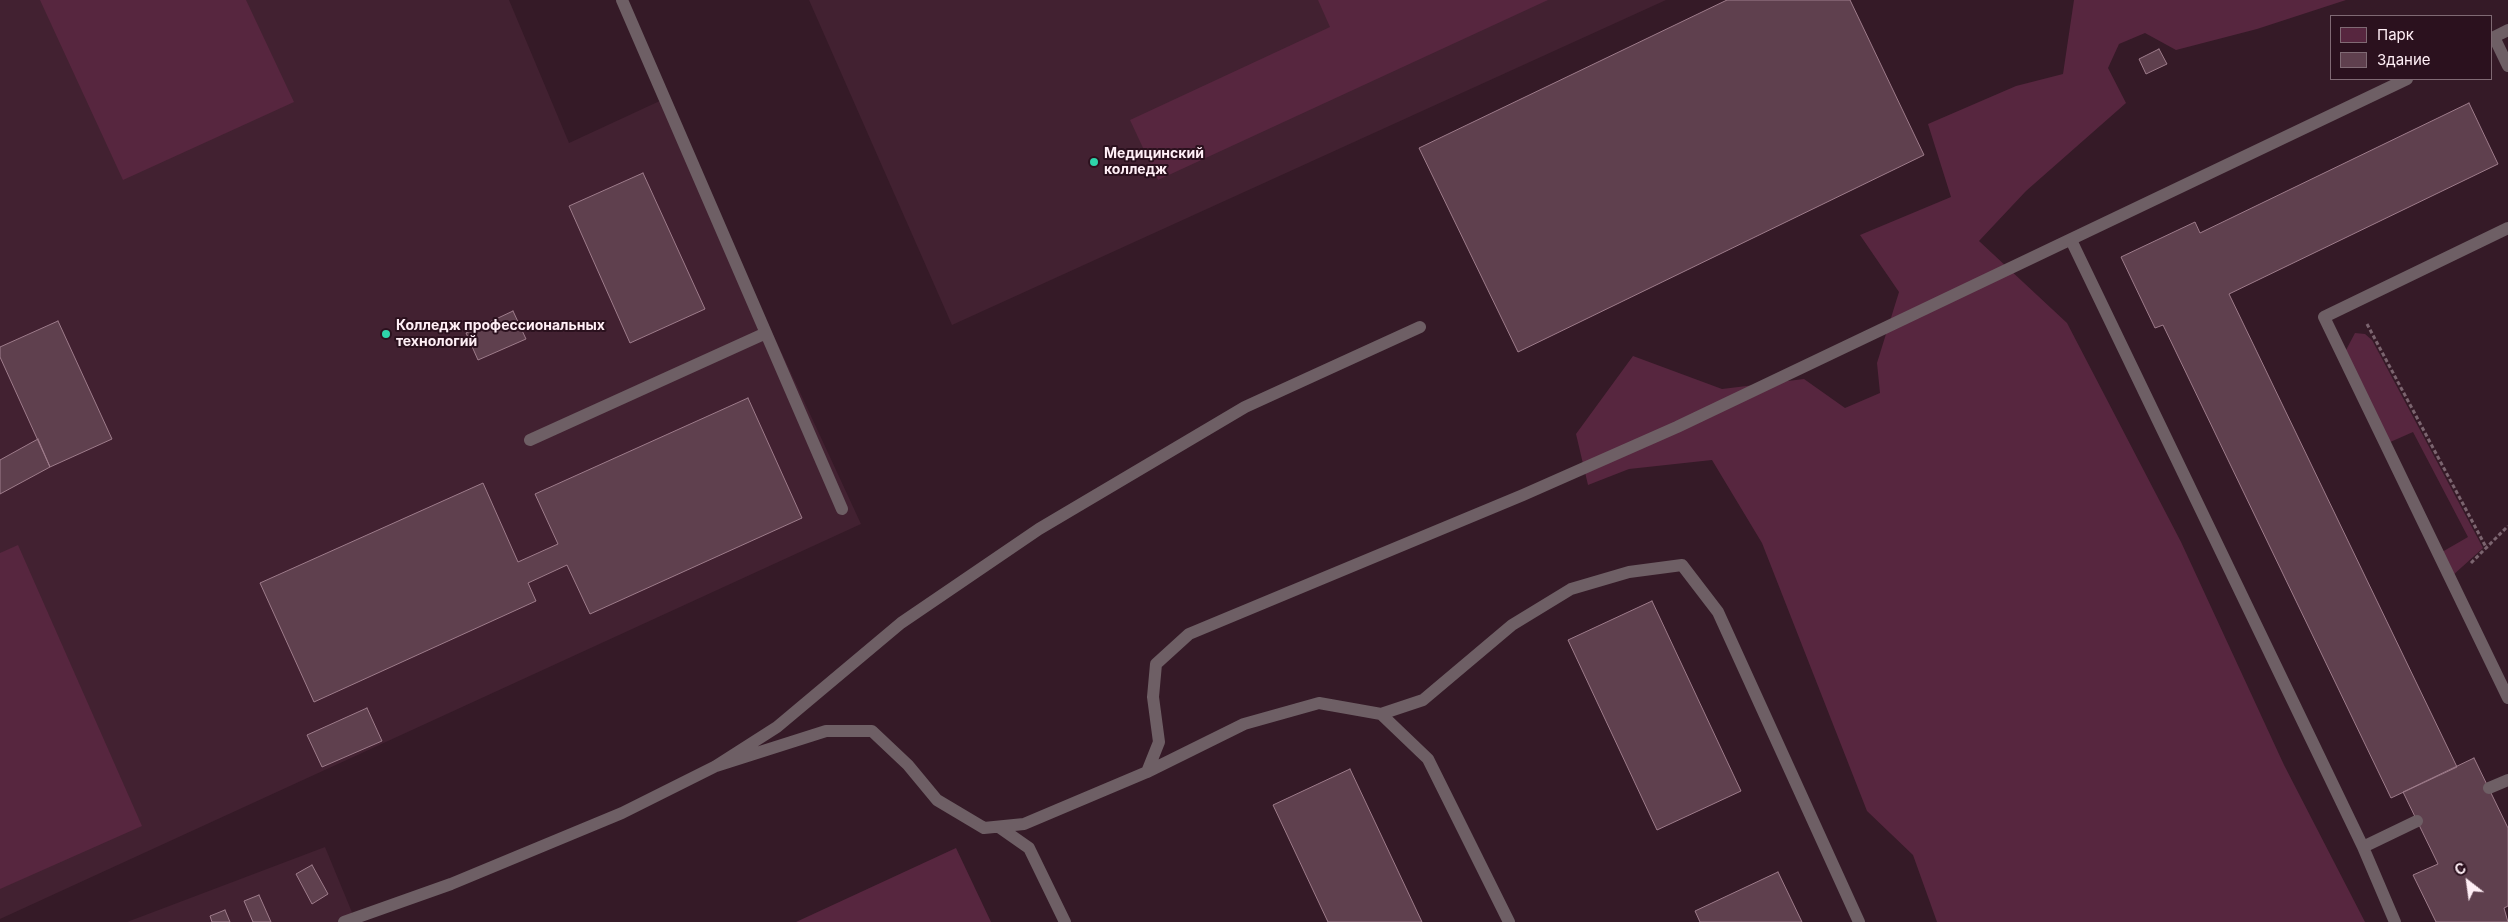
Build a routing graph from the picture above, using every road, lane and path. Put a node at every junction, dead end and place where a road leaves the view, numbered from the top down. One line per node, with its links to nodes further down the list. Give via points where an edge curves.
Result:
1 (622, 0): 10 (lane)
2 (2508, 30): 3 (lane)
3 (2493, 37): 4 (lane)
4 (2508, 66)
5 (2405, 80): 7 (lane)
6 (2508, 228): 8 (lane)
7 (2071, 240): 19 (lane, via 1678,427 1189,634 1156,664 1153,698 1159,742); 24 (lane)
8 (2354, 302): 14 (path); 15 (lane, via 2324,316)
9 (1420, 327): 18 (lane, via 1245,407 1040,529 901,623 776,727)
10 (766, 333): 11 (lane); 12 (lane)
11 (530, 440)
12 (842, 509)
13 (2508, 526): 14 (path)
14 (2487, 549): 15 (path)
15 (2452, 581): 16 (lane)
16 (2508, 698)
17 (1381, 714): 19 (lane, via 1319,703 1244,724); 27 (lane, via 1428,759); 28 (lane, via 1422,700 1512,625 1571,589 1629,572 1682,565 1718,612)
18 (716, 766): 23 (lane, via 826,731 872,732 908,765 937,800 984,828); 25 (lane, via 622,813 451,884)
19 (1147, 772): 23 (lane, via 1024,824)
20 (2508, 780): 21 (lane)
21 (2489, 788)
22 (2417, 821): 24 (lane)
23 (998, 827): 26 (lane, via 1029,848)
24 (2363, 847): 29 (lane)
25 (344, 922)
26 (1065, 922)
27 (1509, 922)
28 (1859, 922)
29 (2395, 922)

